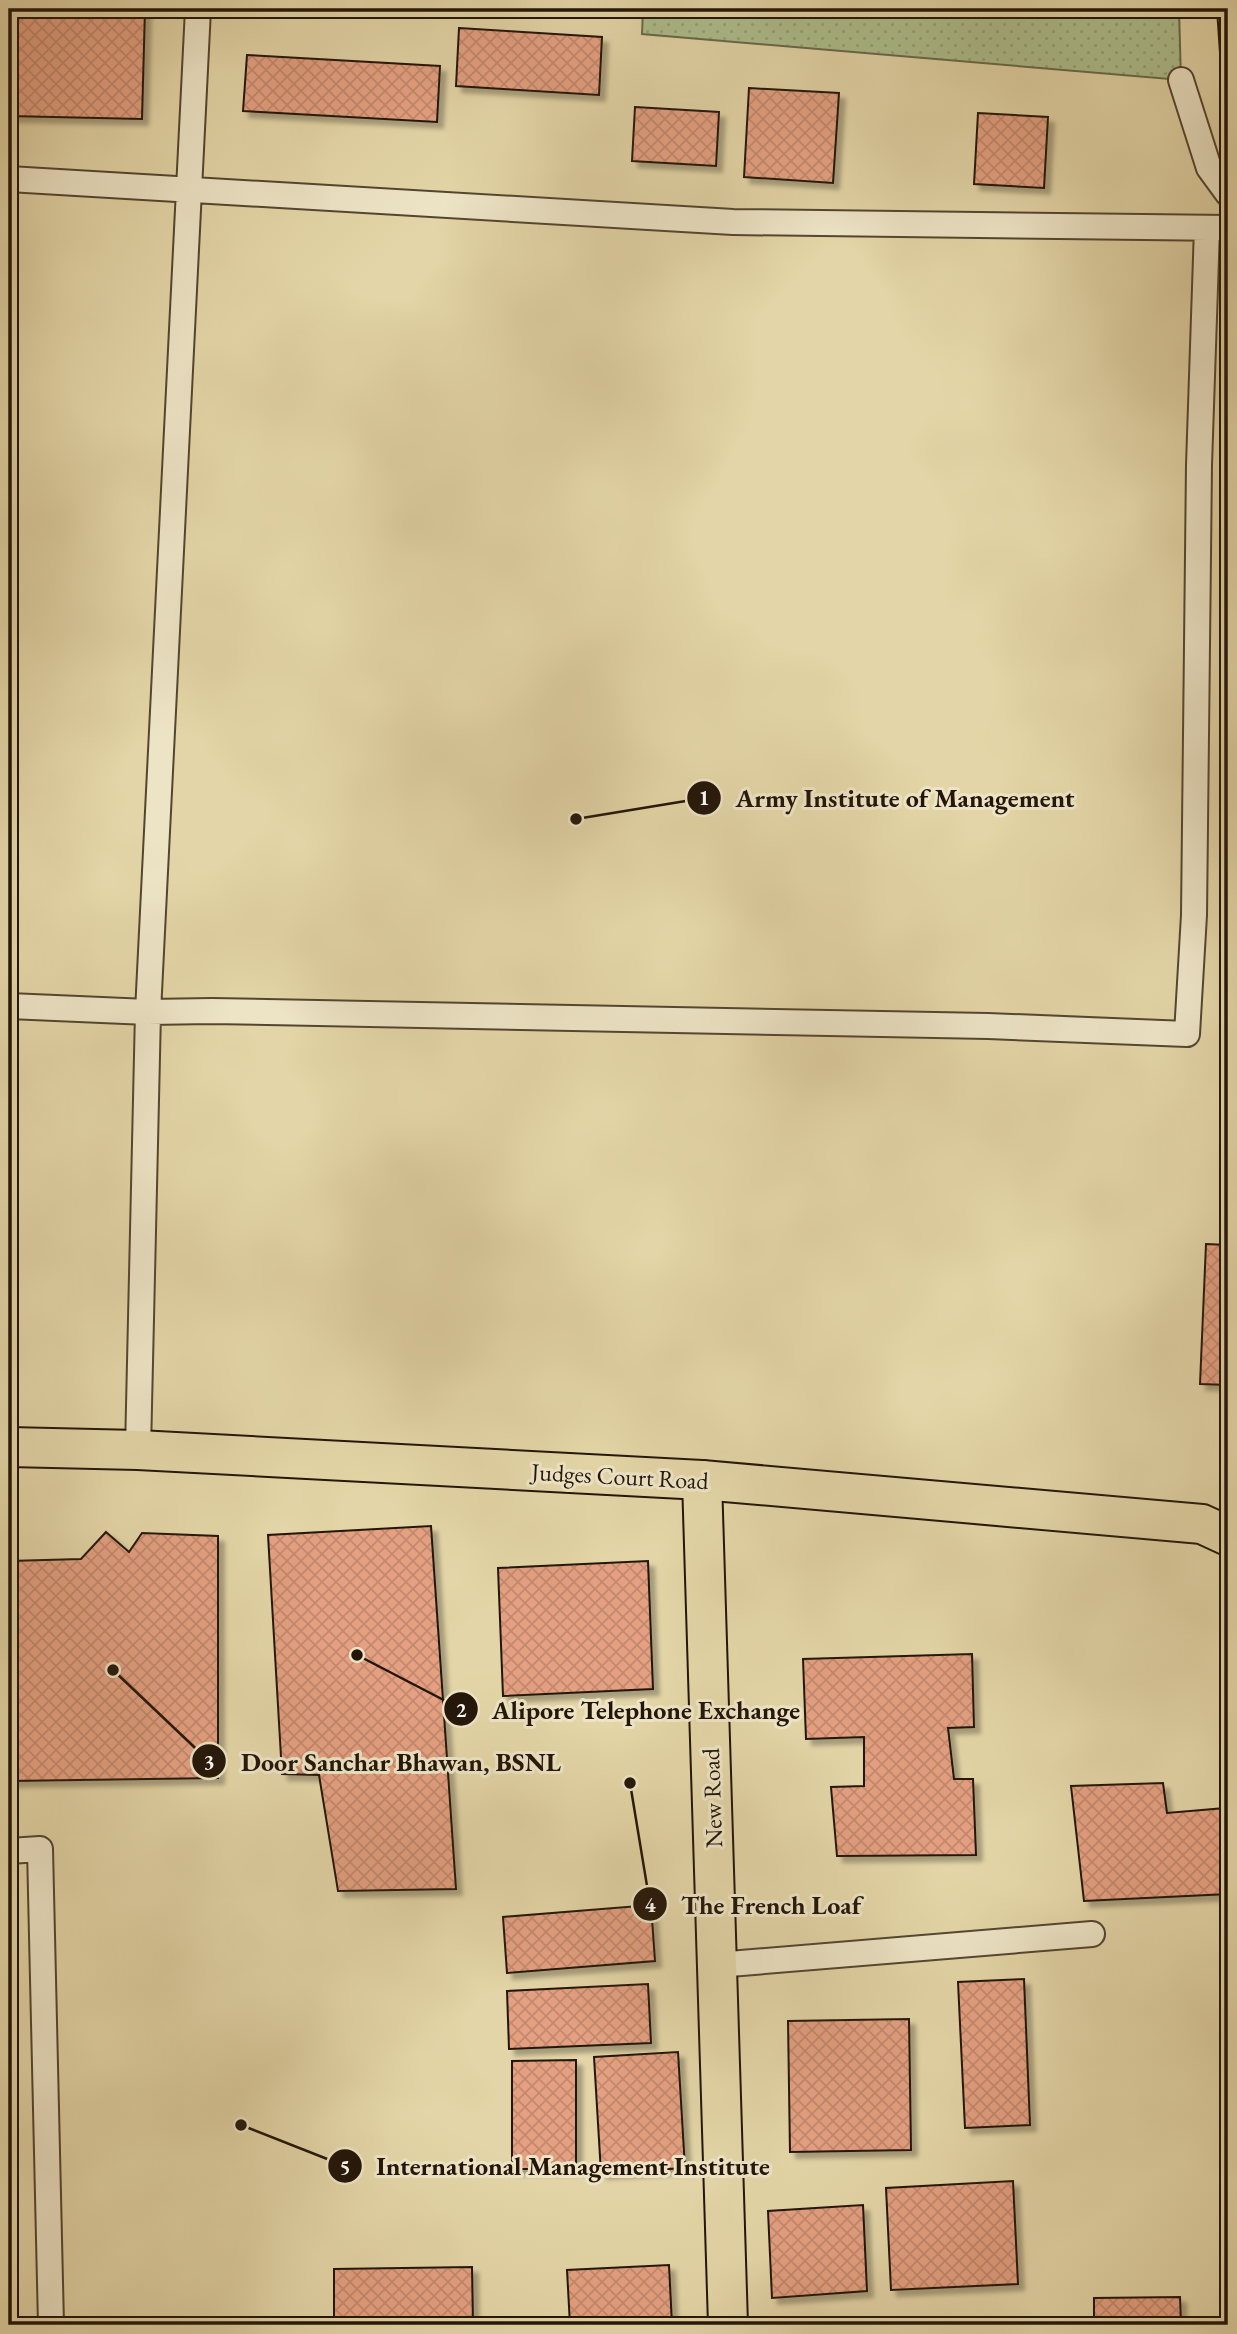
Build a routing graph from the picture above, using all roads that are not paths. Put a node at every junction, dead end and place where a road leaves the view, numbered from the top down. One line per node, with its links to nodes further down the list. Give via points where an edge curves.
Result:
1 (198, 9): 4 (lane)
2 (1181, 80): 5 (lane, via 1209,169)
3 (9, 179): 4 (lane)
4 (188, 190): 6 (lane, via 733,222); 8 (lane)
5 (1228, 194)
6 (1218, 228): 8 (lane, via 1199,465 1194,915 1186,1034 988,1026)
7 (9, 1006): 8 (lane)
8 (148, 1012): 10 (lane)
9 (9, 1447): 10 (main road, Judges Court Road)
10 (138, 1450): 11 (main road, Judges Court Road)
11 (702, 1480): 12 (main road, Judges Court Road, via 1202,1524); 15 (main road, New Road)
12 (1228, 1536)
13 (9, 1851): 16 (lane, via 40,1849)
14 (1092, 1934): 15 (lane)
15 (717, 1965): 17 (main road, New Road)
16 (51, 2325)
17 (729, 2325)

